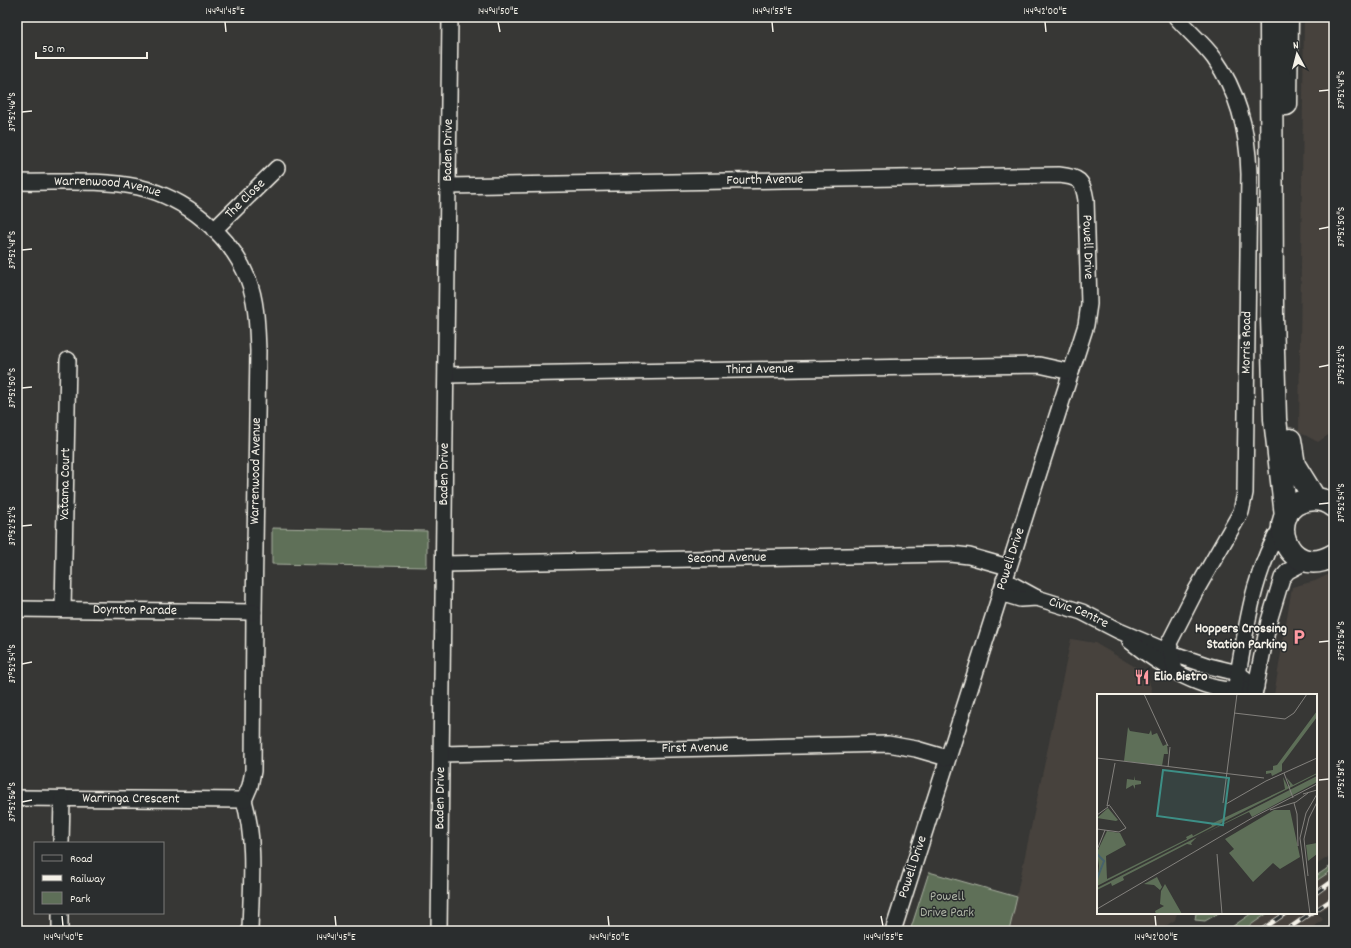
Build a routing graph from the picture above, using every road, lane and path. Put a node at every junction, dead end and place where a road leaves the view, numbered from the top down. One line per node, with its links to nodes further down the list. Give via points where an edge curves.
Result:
1 (450, 17): 10 (street, Baden Drive)
2 (1176, 17): 25 (street, Morris Road, via 1214,58 1237,100 1249,150 1249,174 1245,492 1240,512 1169,643)
3 (1259, 17): 6 (street)
4 (1271, 17): 6 (street, Morris Road)
5 (1287, 17): 15 (street, via 1288,431 1294,465)
6 (1271, 67): 16 (street, Morris Road, via 1272,317 1275,411)
7 (277, 168): 11 (street, The Close)
8 (1080, 181): 10 (street, Fourth Avenue, via 1072,176 1059,175); 13 (street, Powell Drive, via 1086,200 1089,304 1086,325)
9 (17, 182): 11 (street, Warrenwood Avenue, via 96,183 138,187 167,196 194,211)
10 (449, 186): 14 (street, Baden Drive)
11 (214, 230): 23 (street, Warrenwood Avenue, via 234,253 248,280 256,310 258,351)
12 (68, 360): 22 (street, Yatama Court)
13 (1071, 372): 14 (street, Third Avenue, via 1039,365); 20 (street, Powell Drive)
14 (447, 375): 19 (street, Baden Drive)
15 (1326, 499): 16 (street, via 1303,500 1293,506)
16 (1284, 520): 18 (street, Morris Road, via 1283,536 1287,548); 28 (street, via 1267,550 1259,572)
17 (1334, 555): 18 (street, via 1326,560)
18 (1307, 561): 30 (street, via 1288,571 1282,578 1269,621)
19 (444, 564): 20 (street, Second Avenue, via 952,554 969,556); 32 (street, Baden Drive)
20 (1004, 580): 24 (street, Civic Centre, via 1020,599 1037,598 1082,612); 33 (street, Powell Drive)
21 (17, 609): 22 (street, Doynton Parade)
22 (63, 609): 23 (street, Doynton Parade)
23 (254, 612): 36 (street, Warrenwood Avenue, via 253,771)
24 (1119, 631): 25 (street, Civic Centre); 27 (street, Civic Centre, via 1146,654)
25 (1171, 652): 26 (street, Civic Centre); 27 (street, Morris Road)
26 (1194, 661): 27 (street); 28 (street, Civic Centre); 29 (street)
27 (1175, 671): 29 (street, Civic Centre)
28 (1238, 673): 30 (street); 31 (street)
29 (1201, 683): 31 (street, Civic Centre)
30 (1255, 691): 31 (street, Civic Centre)
31 (1235, 693)
32 (442, 754): 33 (street, First Avenue, via 888,744 916,748); 41 (street, Baden Drive)
33 (947, 758): 42 (street, Powell Drive)
34 (17, 798): 35 (street, Warringa Crescent)
35 (62, 799): 36 (street, Warringa Crescent); 37 (street)
36 (244, 800): 40 (street, via 252,837)
37 (61, 842)
38 (60, 914): 39 (street)
39 (60, 931)
40 (250, 931)
41 (439, 931)
42 (892, 931)

